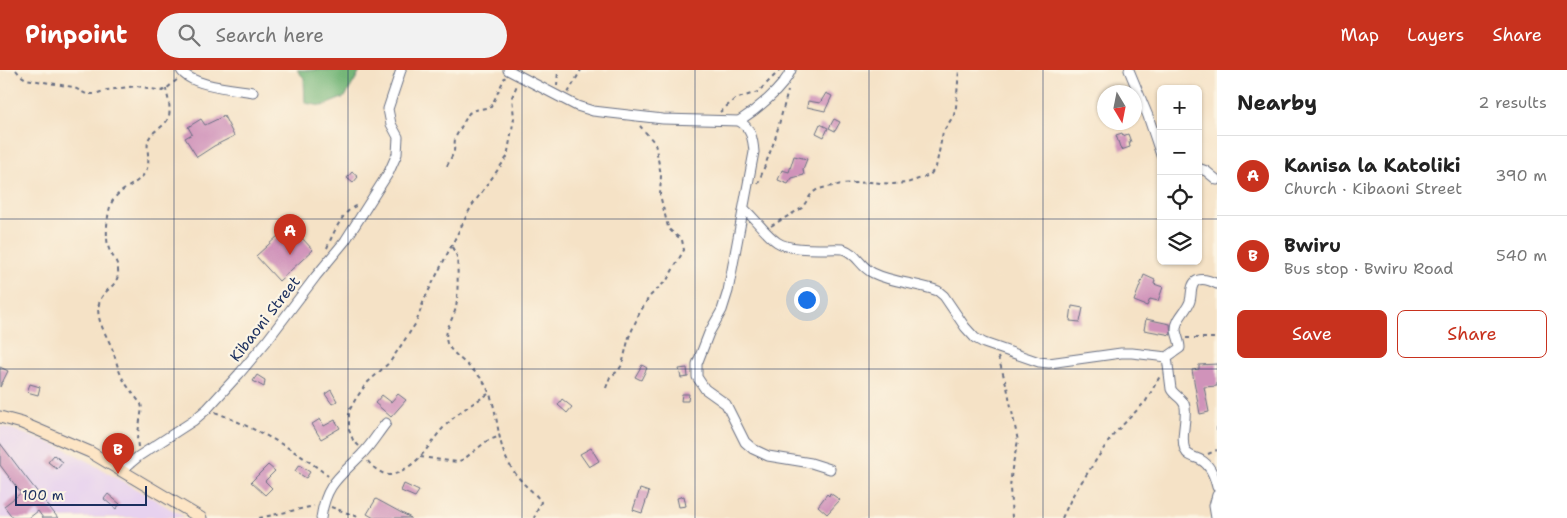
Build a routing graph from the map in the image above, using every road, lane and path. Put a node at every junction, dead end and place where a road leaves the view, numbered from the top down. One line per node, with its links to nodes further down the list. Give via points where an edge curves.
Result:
1 (16, 70): 11 (path, via 26,79 73,87 86,94 137,86)
2 (401, 70): 22 (street, Kibaoni Street, via 388,109 398,137 397,154)
3 (558, 70): 13 (path)
4 (581, 70): 13 (path)
5 (780, 70): 15 (path, via 758,92 735,99)
6 (959, 70): 24 (path, via 956,107 943,132 936,167 930,175 907,183 870,182 818,189 802,208)
7 (1129, 70): 17 (street)
8 (511, 71): 13 (street); 18 (path, via 491,107 475,110 466,117 455,138 454,152); 25 (path, via 517,86 512,97 514,118 507,158 475,200)
9 (182, 72): 11 (path); 12 (street, via 203,82)
10 (790, 72): 16 (street, via 766,100); 21 (path, via 775,139)
11 (166, 89): 41 (path, via 169,114 166,122 148,139 148,168 112,202 108,215 109,249 119,271 114,285 102,295 99,304 101,324 116,364 141,404 137,439)
12 (253, 92)
13 (561, 98): 14 (street, via 593,111)
14 (626, 115): 15 (street); 32 (path, via 644,129 655,144 666,220 670,231 682,240 684,250 667,280 649,297 639,314 628,337 622,365 610,377)
15 (705, 121): 16 (street)
16 (739, 121): 23 (street, via 750,132 754,152)
17 (1157, 142)
18 (447, 166)
19 (1202, 170): 20 (street)
20 (1217, 180)
21 (755, 189)
22 (366, 206): 26 (street, Kibaoni Street, via 345,241); 26 (path, via 353,207 342,218 328,245)
23 (744, 208): 24 (street); 43 (street, via 726,300 696,364 697,377 705,389 726,404 745,442 753,449 768,456)
24 (766, 230): 30 (street, via 785,246 843,249 852,252 873,273 938,291 975,338)
25 (452, 247): 33 (path, via 457,261 458,298 446,336 448,346 484,382); 40 (path, via 416,322 390,362 366,384 349,411 349,430)
26 (326, 263): 34 (street, Kibaoni Street, via 266,342)
27 (1217, 284): 28 (street, via 1201,280 1193,284 1190,300 1177,324)
28 (1179, 338): 29 (path); 31 (street, via 1180,348)
29 (1217, 338)
30 (995, 346): 31 (street, via 1049,363 1121,353); 54 (path, via 1018,441 1010,488)
31 (1167, 360): 46 (street, via 1171,389 1185,406 1185,451 1202,460); 55 (path, via 1146,401 1106,445 1072,495)
32 (606, 388)
33 (490, 393): 39 (path); 42 (path, via 459,412 435,435)
34 (207, 409): 41 (street, Kibaoni Street); 45 (path, via 274,439)
35 (0, 417): 44 (main road, via 61,438)
36 (386, 423): 40 (street)
37 (1217, 427): 38 (path)
38 (1217, 433)
39 (500, 436): 42 (path, via 457,462); 53 (path, via 511,467 541,502)
40 (364, 452): 42 (path, via 370,464 390,475); 45 (street)
41 (139, 456): 44 (street, Kibaoni Street)
42 (420, 457)
43 (830, 469)
44 (122, 470): 49 (main road)
45 (334, 481): 48 (street)
46 (1217, 487)
47 (1217, 495): 56 (street, via 1214,506)
48 (323, 505): 50 (path); 51 (street); 52 (path)
49 (201, 518)
50 (259, 518)
51 (321, 518)
52 (362, 518)
53 (534, 518)
54 (1012, 518)
55 (1062, 518)
56 (1216, 518)

